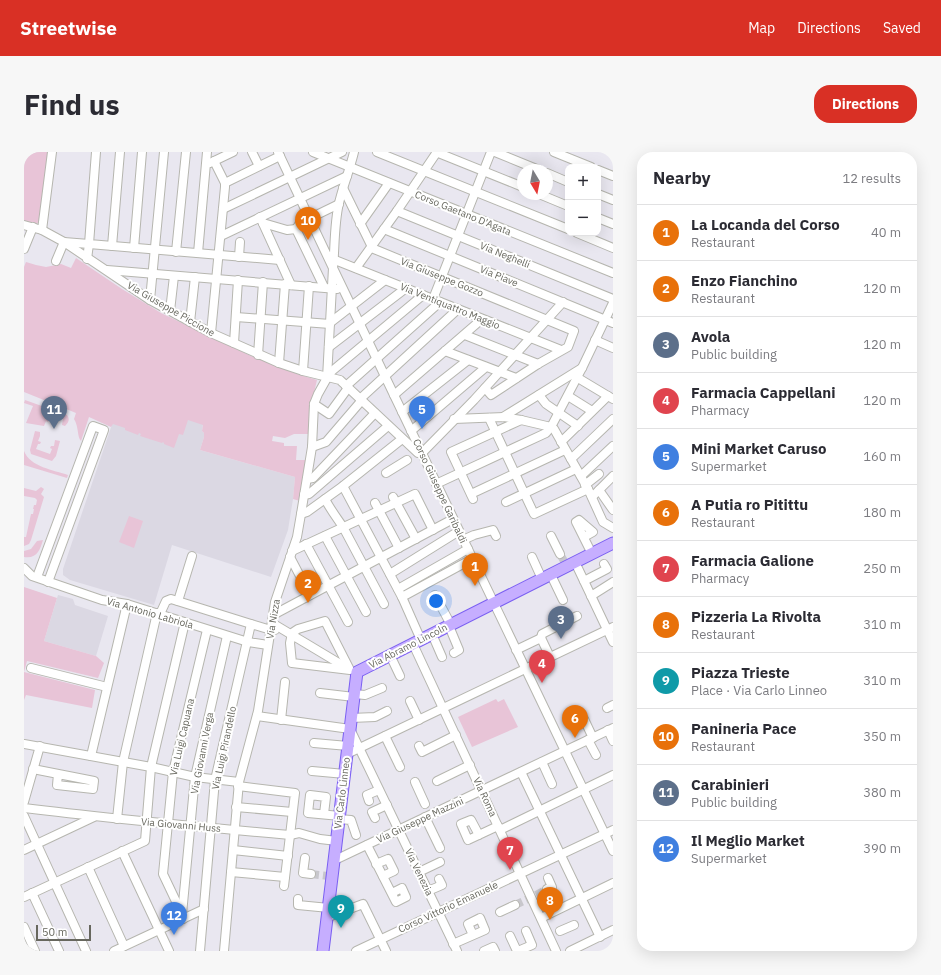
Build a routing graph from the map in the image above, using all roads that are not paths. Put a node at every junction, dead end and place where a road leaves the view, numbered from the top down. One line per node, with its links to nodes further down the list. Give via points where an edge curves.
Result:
1 (52, 152): 55 (street)
2 (96, 152): 64 (street)
3 (120, 152): 65 (street)
4 (142, 152): 67 (street)
5 (164, 152): 70 (street)
6 (186, 152): 71 (street)
7 (207, 152): 23 (street)
8 (233, 152): 20 (street)
9 (252, 152): 24 (street)
10 (313, 152): 19 (street, Corso Gaetano D'Agata)
11 (342, 152): 19 (street)
12 (354, 152): 25 (street, Via Nizza)
13 (377, 152): 27 (street)
14 (437, 152): 27 (street); 28 (street)
15 (491, 152): 28 (street)
16 (495, 152): 21 (street)
17 (554, 152): 22 (street)
18 (279, 154): 24 (street); 32 (street)
19 (328, 158): 25 (street, Corso Gaetano D'Agata); 32 (street)
20 (214, 161): 23 (street); 34 (street)
21 (524, 164)
22 (584, 164)
23 (206, 166): 72 (street)
24 (259, 166): 34 (street)
25 (350, 168): 29 (street, Via Nizza); 35 (street, Corso Gaetano D'Agata)
26 (601, 171): 31 (street)
27 (425, 172): 38 (street); 39 (street)
28 (484, 172): 36 (street); 39 (street)
29 (347, 176): 37 (street, Via Nizza); 41 (street)
30 (553, 176): 33 (street)
31 (613, 176)
32 (290, 177): 41 (street); 46 (street)
33 (565, 181)
34 (225, 183): 46 (street)
35 (389, 183): 38 (street, Corso Gaetano D'Agata); 52 (street)
36 (517, 185)
37 (344, 188): 44 (street, Via Nizza); 52 (street)
38 (411, 192): 47 (street); 48 (street, Corso Gaetano D'Agata)
39 (476, 192): 48 (street); 56 (street)
40 (601, 195): 43 (street)
41 (300, 198): 49 (street); 51 (street)
42 (553, 200): 45 (street)
43 (613, 200)
44 (339, 203): 49 (street); 77 (street, Via Nizza)
45 (565, 205)
46 (223, 209): 59 (street)
47 (397, 211): 58 (street); 60 (street, Via Neghelli)
48 (467, 215): 60 (street); 83 (street, Corso Gaetano D'Agata)
49 (309, 217): 57 (street); 77 (street)
50 (601, 219): 53 (street)
51 (262, 220): 57 (street); 59 (street); 78 (street)
52 (360, 224): 66 (street)
53 (613, 224)
54 (24, 225): 55 (street, Via Giuseppe Piccione)
55 (37, 228): 62 (street, Via Giuseppe Piccione); 69 (street)
56 (565, 228)
57 (292, 230): 95 (street)
58 (384, 230): 66 (street); 74 (street, Via Piave)
59 (221, 236): 73 (street)
60 (458, 236): 74 (street); 98 (street, Via Neghelli)
61 (584, 236): 68 (street)
62 (64, 242): 64 (street); 76 (street, Via Giuseppe Piccione); 79 (street)
63 (240, 242): 75 (street)
64 (89, 244): 65 (street); 76 (street)
65 (112, 246): 67 (street)
66 (372, 247): 80 (street); 87 (street, Via Giuseppe Gozzo)
67 (134, 248): 70 (street)
68 (613, 248)
69 (24, 249)
70 (155, 250): 71 (street); 84 (street)
71 (176, 252): 72 (street)
72 (198, 253): 73 (street)
73 (219, 255): 75 (street); 88 (street)
74 (450, 256): 87 (street); 101 (street, Via Piave)
75 (239, 257): 78 (street)
76 (87, 259): 81 (street, Via Giuseppe Piccione)
77 (334, 259): 80 (street, Via Ventiquattro Maggio); 82 (street, Via Nizza)
78 (280, 260): 92 (street)
79 (56, 261)
80 (356, 268): 90 (street, Via Ventiquattro Maggio)
81 (106, 270): 84 (street); 99 (street, Via Giuseppe Piccione)
82 (335, 272): 95 (street, Via Nizza); 96 (street, Corso Giuseppe Garibaldi)
83 (613, 273)
84 (153, 274): 85 (street); 99 (street)
85 (174, 276): 86 (street); 105 (street)
86 (196, 277): 88 (street); 112 (street)
87 (442, 277): 100 (street); 109 (street, Via Giuseppe Gozzo)
88 (217, 279): 89 (street); 116 (street)
89 (238, 280): 91 (street); 106 (street)
90 (385, 280): 94 (street, Via Ventiquattro Maggio); 103 (street)
91 (263, 282): 92 (street); 108 (street)
92 (288, 284): 93 (street); 110 (street)
93 (309, 286): 95 (street); 113 (street)
94 (406, 288): 97 (street, Via Ventiquattro Maggio); 115 (street)
95 (330, 289): 96 (street); 114 (street, Via Nizza)
96 (343, 289): 103 (street, Corso Giuseppe Garibaldi)
97 (423, 295): 100 (street, Via Ventiquattro Maggio); 120 (street)
98 (613, 299)
99 (150, 300): 105 (street, Via Giuseppe Piccione)
100 (437, 300): 104 (street, Via Ventiquattro Maggio); 128 (street)
101 (563, 302): 109 (street); 111 (street, Via Piave)
102 (613, 303): 111 (street)
103 (352, 307): 114 (street); 115 (street, Corso Giuseppe Garibaldi)
104 (458, 309): 107 (street, Via Ventiquattro Maggio); 136 (street)
105 (170, 311): 112 (street, Via Giuseppe Piccione)
106 (236, 318): 108 (street); 121 (street)
107 (482, 318): 117 (street); 118 (street, Via Ventiquattro Maggio)
108 (260, 319): 110 (street); 126 (street)
109 (547, 320): 118 (street); 124 (street, Via Giuseppe Gozzo, via 574,331 568,347)
110 (282, 321): 113 (street); 130 (street)
111 (609, 321): 119 (street)
112 (190, 322): 116 (street, Via Giuseppe Piccione)
113 (307, 322): 114 (street); 133 (street)
114 (331, 323): 122 (street, Via Nizza)
115 (360, 324): 120 (street, Corso Giuseppe Garibaldi); 122 (street)
116 (211, 333): 121 (street, Via Giuseppe Piccione)
117 (464, 334): 125 (street); 127 (street)
118 (531, 338): 124 (street, Via Ventiquattro Maggio); 127 (street)
119 (595, 340): 123 (street); 137 (street)
120 (368, 341): 128 (street, Corso Giuseppe Garibaldi); 134 (street)
121 (234, 343): 126 (street, Via Giuseppe Piccione)
122 (329, 347): 134 (street, Via Nizza)
123 (613, 348)
124 (562, 350): 131 (street)
125 (445, 351): 129 (street); 141 (street)
126 (258, 355): 130 (street, Via Giuseppe Piccione)
127 (515, 355): 131 (street); 135 (street)
128 (377, 359): 136 (street, Corso Giuseppe Garibaldi); 139 (street)
129 (468, 360): 132 (street); 149 (street)
130 (279, 363): 133 (street, Via Giuseppe Piccione)
131 (538, 364): 138 (street)
132 (486, 367): 135 (street); 160 (street)
133 (303, 371): 134 (street, Via Giuseppe Piccione)
134 (329, 371): 139 (street, Via Giuseppe Piccione); 146 (street, Via Nizza)
135 (500, 372): 138 (street); 140 (street)
136 (385, 376): 141 (street, Corso Giuseppe Garibaldi); 145 (street)
137 (577, 377): 142 (street); 143 (street); 144 (street)
138 (516, 378): 140 (street, via 491,395)
139 (345, 384): 145 (street); 146 (street, via 329,414)
140 (486, 388): 153 (street)
141 (394, 395): 149 (street, Corso Giuseppe Garibaldi)
142 (539, 395): 147 (street); 151 (street)
143 (568, 396): 148 (street); 151 (street)
144 (610, 397): 148 (street)
145 (361, 400): 150 (street); 164 (street, via 326,442)
146 (314, 404): 164 (street, Via Nizza)
147 (516, 410): 152 (street); 154 (street)
148 (592, 411): 158 (street)
149 (402, 412): 160 (street, Corso Giuseppe Garibaldi)
150 (375, 413): 157 (street); 177 (street, via 313,478)
151 (558, 413): 158 (street); 159 (street)
152 (504, 417): 154 (street); 156 (street)
153 (454, 419): 156 (street); 169 (street)
154 (519, 419): 156 (street); 159 (street)
155 (613, 419): 170 (street)
156 (492, 424): 167 (street); 171 (street, via 451,452)
157 (388, 426): 161 (street); 183 (street, via 309,494)
158 (578, 426): 162 (street)
159 (550, 430): 162 (street); 167 (street)
160 (412, 432): 161 (street); 169 (street, Corso Giuseppe Garibaldi)
161 (403, 439): 169 (street); 179 (street)
162 (561, 442): 166 (street)
163 (613, 446): 173 (street)
164 (312, 447): 177 (street, Via Nizza)
165 (84, 448): 168 (street); 168 (street, via 93,426 104,430); 189 (street)
166 (565, 450): 170 (street); 172 (street)
167 (505, 452): 171 (street); 172 (street)
168 (95, 453): 191 (street)
169 (415, 456): 174 (street); 178 (street, Corso Giuseppe Garibaldi)
170 (571, 459): 173 (street)
171 (461, 472): 172 (street, via 472,496); 178 (street)
172 (515, 473): 182 (street)
173 (578, 473): 180 (street); 182 (street)
174 (386, 474)
175 (599, 474): 180 (street)
176 (613, 476): 181 (street)
177 (308, 479): 183 (street, Via Nizza)
178 (436, 484): 193 (street, Corso Giuseppe Garibaldi)
179 (343, 486): 184 (street); 192 (street, Via Roma)
180 (588, 490): 181 (street); 182 (street, via 534,514); 195 (street)
181 (599, 490): 188 (street)
182 (524, 494): 186 (street)
183 (304, 495): 190 (street, Via Nizza)
184 (325, 499): 190 (street); 196 (street)
185 (395, 500): 187 (street); 197 (street, via 415,494); 202 (street)
186 (506, 502)
187 (377, 507): 192 (street); 206 (street)
188 (613, 509): 195 (street)
189 (60, 514): 191 (street); 220 (street)
190 (301, 514): 208 (street, Via Nizza)
191 (71, 518): 223 (street)
192 (361, 519): 196 (street); 211 (street, Via Roma)
193 (453, 519): 197 (street); 198 (street, Corso Giuseppe Garibaldi)
194 (576, 522): 209 (street, via 579,520 593,532 584,537)
195 (607, 524)
196 (343, 527): 199 (street); 216 (street)
197 (433, 530): 202 (street)
198 (459, 531): 203 (street, Corso Giuseppe Garibaldi); 218 (street)
199 (325, 536): 205 (street); 219 (street)
200 (496, 536): 203 (street, via 493,530)
201 (550, 536): 214 (street)
202 (416, 539): 206 (street)
203 (463, 540): 207 (street, Corso Giuseppe Garibaldi)
204 (613, 543): 209 (main road)
205 (306, 544): 208 (street); 225 (street)
206 (398, 548): 211 (street)
207 (468, 549): 213 (street, Corso Giuseppe Garibaldi); 226 (street)
208 (291, 554): 227 (street); 240 (street, Via Nizza, via 275,602)
209 (592, 554): 214 (main road)
210 (192, 556): 232 (street)
211 (381, 557): 216 (street); 218 (street, Via Roma)
212 (532, 557): 221 (street)
213 (472, 559): 230 (street); 233 (street, Corso Giuseppe Garibaldi)
214 (566, 561): 221 (main road); 222 (street)
215 (604, 564): 222 (street, via 607,570)
216 (364, 566): 219 (street); 235 (street)
217 (24, 568): 220 (street, Via Antonio Labriola)
218 (390, 574): 226 (street, Via Roma)
219 (346, 576): 225 (street); 236 (street)
220 (31, 577): 223 (street, Via Antonio Labriola)
221 (546, 577): 231 (street); 233 (main road, Via Abramo Lincoln)
222 (584, 581): 229 (street)
223 (48, 582): 234 (street, Via Antonio Labriola, via 102,600)
224 (613, 582): 229 (street)
225 (329, 585): 227 (street); 241 (street)
226 (398, 589): 230 (street, Via Roma)
227 (310, 595): 240 (street)
228 (435, 595): 243 (street)
229 (591, 596): 244 (street)
230 (402, 597): 251 (street, Via Roma)
231 (563, 600)
232 (178, 601): 237 (street, via 171,599 166,602); 242 (street)
233 (492, 601): 243 (main road, Via Abramo Lincoln); 254 (street, Corso Giuseppe Garibaldi)
234 (126, 604): 237 (street, Via Antonio Labriola); 264 (street)
235 (384, 604)
236 (366, 612)
237 (158, 614): 239 (street, Via Antonio Labriola); 290 (street)
238 (577, 616): 249 (street, via 542,634)
239 (185, 622): 245 (street, Via Antonio Labriola); 293 (street)
240 (272, 622): 242 (street); 246 (street); 253 (street, Via Nizza)
241 (348, 622)
242 (251, 624): 250 (street, Via Luigi Pirandello)
243 (453, 624): 247 (main road, Via Abramo Lincoln); 255 (street, via 460,650)
244 (610, 628): 252 (street); 258 (street)
245 (207, 630): 248 (street, Via Antonio Labriola); 297 (street, Via Luigi Capuana)
246 (292, 633): 260 (street); 260 (street, via 292,663); 260 (street, via 325,621)
247 (432, 634): 251 (main road, Via Abramo Lincoln); 257 (street)
248 (227, 636): 250 (street, Via Antonio Labriola); 301 (street, Via Giovanni Verga)
249 (541, 638): 254 (street); 258 (street)
250 (248, 642): 253 (street, Via Antonio Labriola); 302 (street, Via Luigi Pirandello)
251 (417, 642): 256 (main road, Via Abramo Lincoln); 269 (street, Via Roma)
252 (613, 642)
253 (268, 645): 271 (street, Via Nizza)
254 (516, 650): 261 (street, Corso Giuseppe Garibaldi)
255 (454, 653)
256 (390, 655): 260 (main road, Via Abramo Lincoln); 262 (street)
257 (442, 657)
258 (551, 657): 261 (street)
259 (31, 668): 264 (street)
260 (353, 671): 267 (main road, Via Carlo Linneo)
261 (526, 672): 269 (street); 287 (street)
262 (400, 676)
263 (285, 682): 272 (street)
264 (106, 687): 289 (street)
265 (382, 688): 267 (street, via 365,695)
266 (320, 693): 267 (street)
267 (354, 695): 274 (main road, Via Carlo Linneo)
268 (410, 701): 273 (street)
269 (443, 708): 273 (street); 277 (street, Via Roma)
270 (387, 711): 274 (street)
271 (257, 716): 272 (street); 305 (street, Via Nizza)
272 (281, 720): 274 (street)
273 (419, 720): 278 (street)
274 (350, 724): 285 (street, Via Venezia); 286 (main road, Via Carlo Linneo)
275 (575, 724): 279 (street, via 584,719)
276 (610, 729): 279 (street, Via Giuseppe Mazzini); 280 (street)
277 (456, 735): 284 (street, via 422,752); 292 (street, Via Roma)
278 (385, 736): 285 (street); 294 (street)
279 (590, 739): 287 (street, Via Giuseppe Mazzini); 288 (street)
280 (613, 741)
281 (314, 743): 286 (street)
282 (24, 744): 283 (street)
283 (40, 746): 289 (street); 295 (street)
284 (419, 746)
285 (359, 748): 286 (street); 309 (street, Via Venezia)
286 (347, 750): 299 (main road, Via Carlo Linneo)
287 (565, 751): 291 (street, Via Giuseppe Mazzini); 307 (street)
288 (596, 755)
289 (91, 756): 290 (street)
290 (123, 762): 293 (street); 324 (street)
291 (542, 762): 298 (street, Via Giuseppe Mazzini); 306 (street)
292 (470, 765): 303 (street); 310 (street, Via Roma)
293 (151, 767): 297 (street); 325 (street)
294 (400, 767)
295 (33, 769): 308 (street, via 94,781); 312 (street)
296 (312, 770): 299 (street)
297 (173, 772): 301 (street); 326 (street, Via Luigi Capuana)
298 (521, 772): 310 (street, Via Giuseppe Mazzini); 316 (street)
299 (345, 774): 322 (main road, Via Carlo Linneo)
300 (613, 775): 307 (street)
301 (195, 777): 302 (street); 328 (street, Via Giovanni Verga)
302 (215, 780): 305 (street); 329 (street, Via Luigi Pirandello)
303 (437, 781)
304 (415, 782): 318 (street)
305 (238, 784): 314 (street, Via Nizza); 317 (street, via 294,793)
306 (552, 784)
307 (583, 788): 316 (street); 334 (street)
308 (93, 789)
309 (379, 790): 311 (street, via 367,795); 313 (street, Via Venezia)
310 (482, 790): 318 (street, Via Giuseppe Mazzini); 330 (street, Via Roma)
311 (369, 801)
312 (24, 802)
313 (387, 805): 323 (street, via 372,812); 332 (street, Via Venezia)
314 (236, 807): 317 (street); 331 (street, Via Nizza)
315 (24, 808): 321 (street, Via Giovanni Huss)
316 (538, 810): 330 (street); 345 (street)
317 (292, 812): 335 (street)
318 (427, 812): 332 (street, Via Giuseppe Mazzini); 340 (street)
319 (324, 814): 319 (street, via 308,813 310,795 326,797); 322 (street)
320 (24, 816): 338 (street)
321 (94, 817): 324 (street, Via Giovanni Huss); 338 (street)
322 (340, 817): 336 (street, via 351,820); 337 (main road, Via Carlo Linneo)
323 (374, 818)
324 (117, 819): 325 (street, Via Giovanni Huss)
325 (146, 822): 326 (street, Via Giovanni Huss); 343 (street, via 145,841)
326 (168, 824): 328 (street, Via Giovanni Huss); 373 (street, Via Luigi Capuana, via 163,874)
327 (461, 824): 330 (street, via 468,840)
328 (190, 826): 329 (street, Via Giovanni Huss); 373 (street, Via Giovanni Verga)
329 (212, 828): 331 (street, Via Giovanni Huss); 369 (street, Via Luigi Pirandello)
330 (499, 828): 354 (street, Via Roma)
331 (234, 830): 335 (street, Via Giovanni Huss); 342 (street, Via Nizza)
332 (399, 830): 339 (street, Via Giuseppe Mazzini); 353 (street, Via Venezia)
333 (613, 830): 334 (street, Corso Vittorio Emanuele)
334 (605, 834): 344 (street); 345 (street, Corso Vittorio Emanuele)
335 (290, 835): 337 (street, Via Giovanni Huss, via 299,833); 346 (street)
336 (356, 835)
337 (337, 841): 348 (main road, Via Carlo Linneo)
338 (37, 844): 341 (street); 359 (street)
339 (367, 845): 348 (street, Via Giuseppe Mazzini); 350 (street)
340 (440, 848)
341 (24, 850)
342 (233, 850): 346 (street); 352 (street, Via Nizza)
343 (122, 851): 351 (street); 377 (street)
344 (613, 851)
345 (559, 855): 354 (street, Corso Vittorio Emanuele); 367 (street)
346 (288, 856): 352 (street, via 285,882)
347 (305, 858): 355 (street, via 303,873)
348 (335, 860): 372 (main road, Via Carlo Linneo, via 330,876)
349 (440, 862): 353 (street)
350 (376, 864): 356 (street); 356 (street, via 388,858 394,871)
351 (88, 867): 359 (street); 385 (street)
352 (231, 872): 394 (street, Via Nizza)
353 (419, 872): 362 (street, Via Venezia)
354 (520, 873): 370 (street, Corso Vittorio Emanuele); 374 (street, Via Roma)
355 (311, 874)
356 (383, 876): 365 (street, via 396,902)
357 (548, 878): 361 (street, via 552,887)
358 (439, 879): 362 (street, via 442,885)
359 (54, 883): 363 (street); 390 (street)
360 (613, 883): 367 (street)
361 (547, 889)
362 (428, 891): 370 (street, Via Venezia)
363 (32, 893): 364 (street); 389 (street)
364 (24, 897)
365 (406, 897)
366 (298, 899): 372 (street, via 298,905)
367 (581, 900): 374 (street); 383 (street)
368 (515, 905): 371 (street)
369 (204, 909): 373 (street); 393 (street, Via Luigi Pirandello)
370 (438, 912): 384 (street, Corso Vittorio Emanuele); 386 (street, Via Venezia)
371 (500, 912)
372 (328, 913): 384 (street, via 363,904); 395 (main road, Via Carlo Linneo)
373 (182, 916): 377 (street)
374 (541, 918): 379 (street, Via Roma)
375 (574, 925): 379 (street)
376 (24, 927): 388 (street)
377 (159, 930): 385 (street); 392 (street)
378 (526, 931): 399 (street, via 532,945)
379 (554, 933): 400 (street, Via Roma)
380 (612, 933): 383 (street)
381 (473, 935): 381 (street, via 468,924 480,918 485,930); 386 (street)
382 (510, 936): 399 (street)
383 (600, 937): 401 (street)
384 (382, 939): 396 (street, Corso Vittorio Emanuele); 397 (street)
385 (124, 946): 391 (street)
386 (455, 947)
387 (494, 949): 398 (street)
388 (35, 951)
389 (59, 951)
390 (86, 951)
391 (114, 951)
392 (169, 951)
393 (200, 951)
394 (224, 951)
395 (323, 951)
396 (356, 951)
397 (386, 951)
398 (484, 951)
399 (518, 951)
400 (556, 951)
401 (570, 951)

